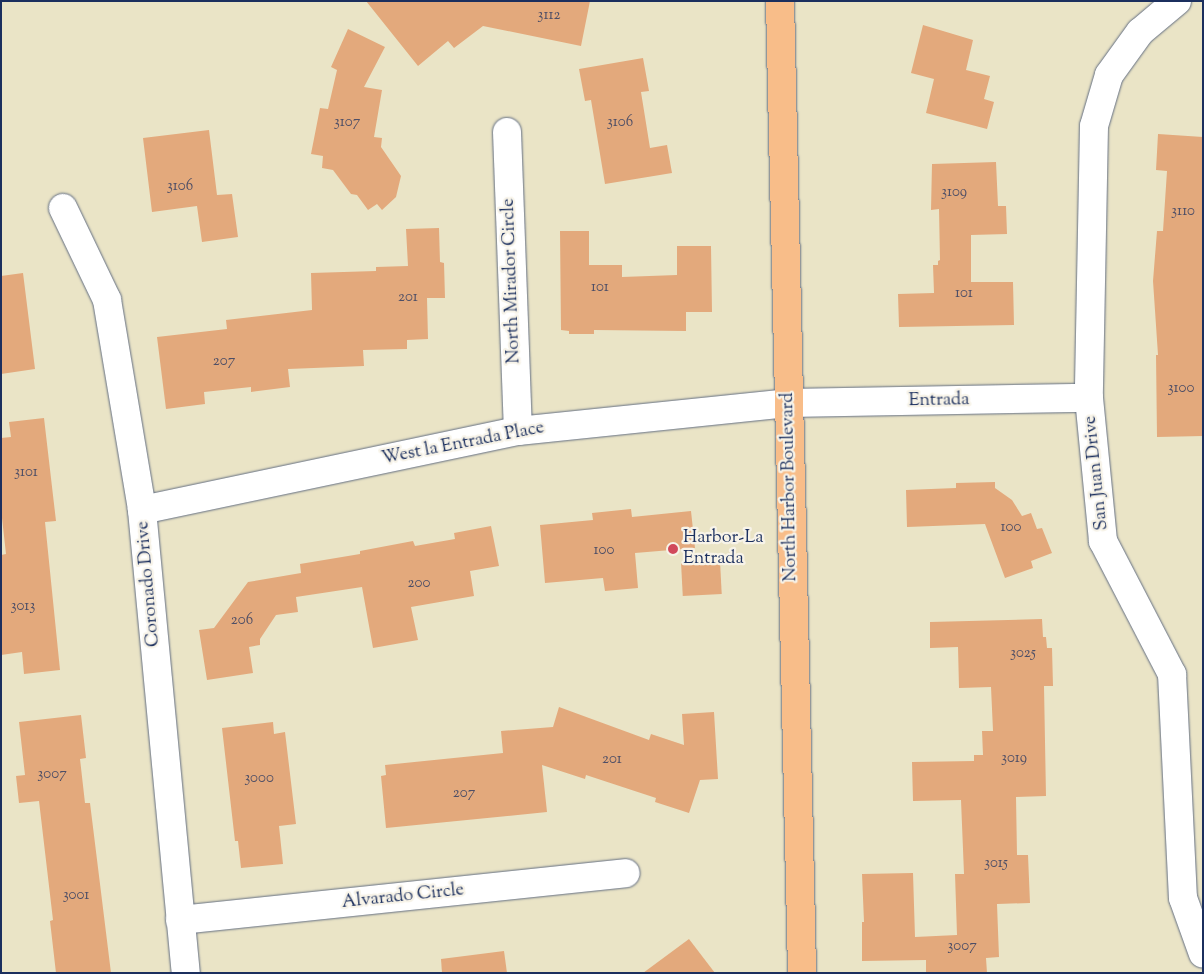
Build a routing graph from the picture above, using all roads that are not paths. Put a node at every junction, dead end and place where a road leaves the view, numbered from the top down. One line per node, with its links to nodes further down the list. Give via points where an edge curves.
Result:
1 (780, 1): 6 (main road, North Harbor Boulevard)
2 (1177, 1): 5 (street, San Juan Drive, via 1140,32 1109,75 1094,126)
3 (507, 132): 7 (street, North Mirador Circle)
4 (63, 208): 8 (street, Coronado Drive, via 107,300)
5 (1089, 398): 6 (street, Entrada); 11 (street, San Juan Drive, via 1103,541 1172,674 1183,898)
6 (788, 403): 7 (street, West la Entrada Place); 13 (main road, North Harbor Boulevard)
7 (518, 431): 8 (street, West la Entrada Place)
8 (142, 510): 10 (street, Coronado Drive)
9 (626, 873): 10 (street, Alvarado Circle)
10 (180, 920): 12 (street, Coronado Drive)
11 (1203, 954)
12 (186, 973)
13 (802, 973)

